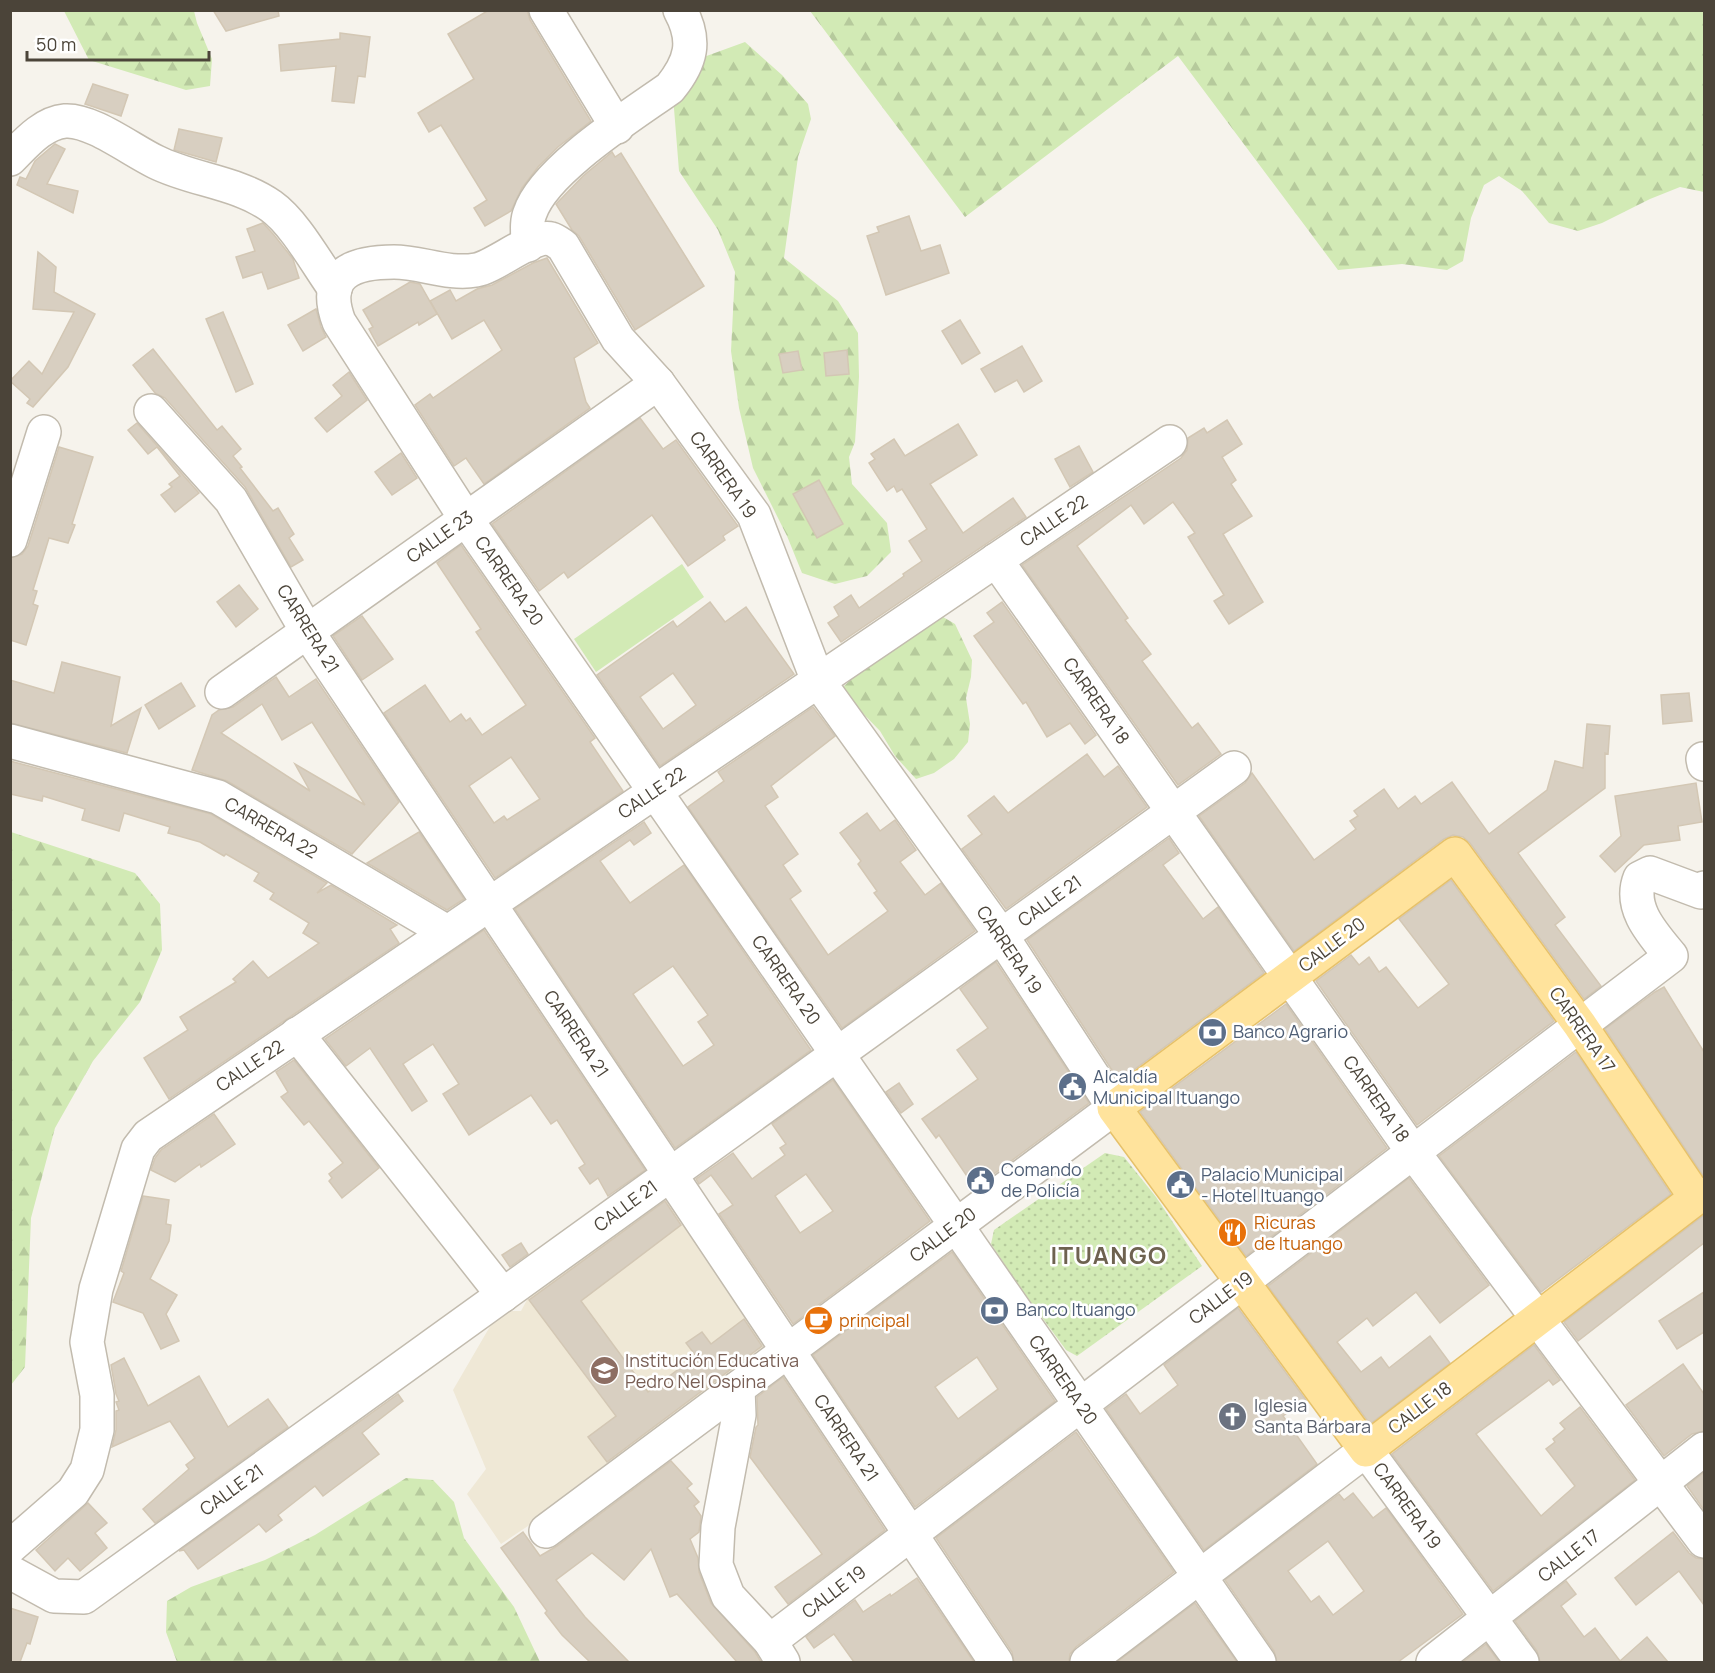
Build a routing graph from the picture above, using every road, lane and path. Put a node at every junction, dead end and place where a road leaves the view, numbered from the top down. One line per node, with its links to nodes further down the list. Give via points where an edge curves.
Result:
1 (546, 10): 3 (street)
2 (680, 10): 3 (street, via 691,41 690,55 680,75)
3 (617, 127): 5 (street, via 541,190 529,214)
4 (10, 159): 6 (street, via 53,122 83,121 158,163 253,195 271,206 286,218)
5 (528, 245): 6 (street, CARRERA 19, via 477,270 447,271 396,262 370,264 347,270); 7 (street, CARRERA 19, via 549,238 563,246 618,339)
6 (335, 289): 11 (street, CARRERA 20, via 334,307 339,322)
7 (658, 383): 11 (street, CALLE 23); 15 (street, CARRERA 19, via 754,515)
8 (151, 411): 14 (street, CARRERA 21, via 231,500)
9 (44, 432): 12 (street)
10 (1170, 442): 13 (street, CALLE 22)
11 (466, 519): 14 (street, CALLE 23); 19 (street, CARRERA 20)
12 (10, 540)
13 (996, 560): 15 (street, CALLE 22); 20 (street, CARRERA 18)
14 (308, 631): 16 (street, CALLE 23); 23 (street, CARRERA 21)
15 (818, 681): 19 (street, CALLE 22); 25 (street, CARRERA 19)
16 (222, 692)
17 (10, 741): 24 (street, CARRERA 22, via 218,797)
18 (1234, 768): 20 (street, CALLE 21)
19 (655, 791): 23 (street, CALLE 22); 29 (street, CARRERA 20)
20 (1174, 811): 25 (street, CALLE 21); 26 (street, CARRERA 18)
21 (1455, 854): 26 (main road, CALLE 20); 27 (main road, CARRERA 17)
22 (1704, 888): 27 (street, CALLE 19, via 1701,892 1650,873 1640,878 1636,898 1648,928 1671,956)
23 (489, 904): 24 (street, CALLE 22); 32 (street, CARRERA 21)
24 (447, 932): 28 (street, CALLE 22)
25 (1001, 935): 29 (street, CALLE 21); 30 (street, CARRERA 19)
26 (1290, 976): 30 (main road, CALLE 20); 31 (street, CARRERA 18)
27 (1580, 1025): 31 (street, CALLE 19); 33 (main road, CARRERA 17)
28 (297, 1034): 36 (street); 47 (street, CALLE 22, via 155,1130 138,1149 96,1289 87,1342 97,1395 97,1430 87,1470 73,1492)
29 (837, 1054): 32 (street, CALLE 21); 34 (street, CARRERA 20)
30 (1114, 1108): 34 (street, CALLE 20); 35 (main road, CARRERA 19)
31 (1413, 1152): 35 (street, CALLE 19); 37 (street, CARRERA 18)
32 (670, 1174): 36 (street, CALLE 21); 38 (street, CARRERA 21)
33 (1702, 1201): 37 (main road, CALLE 18)
34 (956, 1225): 38 (street, CALLE 20); 40 (street, CARRERA 20)
35 (1242, 1282): 40 (street, CALLE 19); 42 (main road, CARRERA 19)
36 (503, 1295): 48 (street, CALLE 21, via 84,1597 54,1596)
37 (1538, 1319): 42 (main road, CALLE 18); 43 (street, CARRERA 18)
38 (788, 1351): 39 (street, CALLE 20); 45 (street, CARRERA 21)
39 (738, 1388): 44 (street, CALLE 20); 51 (street, via 739,1415 718,1527 716,1565 728,1596)
40 (1081, 1405): 45 (street, CALLE 19); 49 (street, CARRERA 20)
41 (1704, 1449): 43 (street, CALLE 17)
42 (1366, 1450): 49 (street, CALLE 18); 50 (street, CARRERA 19)
43 (1661, 1483): 46 (street, CARRERA 18); 50 (street, CALLE 17)
44 (546, 1531)
45 (910, 1534): 51 (street, CALLE 19); 52 (street, CARRERA 21)
46 (1704, 1541)
47 (10, 1547)
48 (10, 1572)
49 (1199, 1577): 53 (street, CALLE 18); 54 (street, CARRERA 20)
50 (1489, 1618): 55 (street, CALLE 17); 56 (street, CARRERA 19)
51 (776, 1652)
52 (996, 1662)
53 (1087, 1662)
54 (1259, 1662)
55 (1433, 1662)
56 (1522, 1662)

